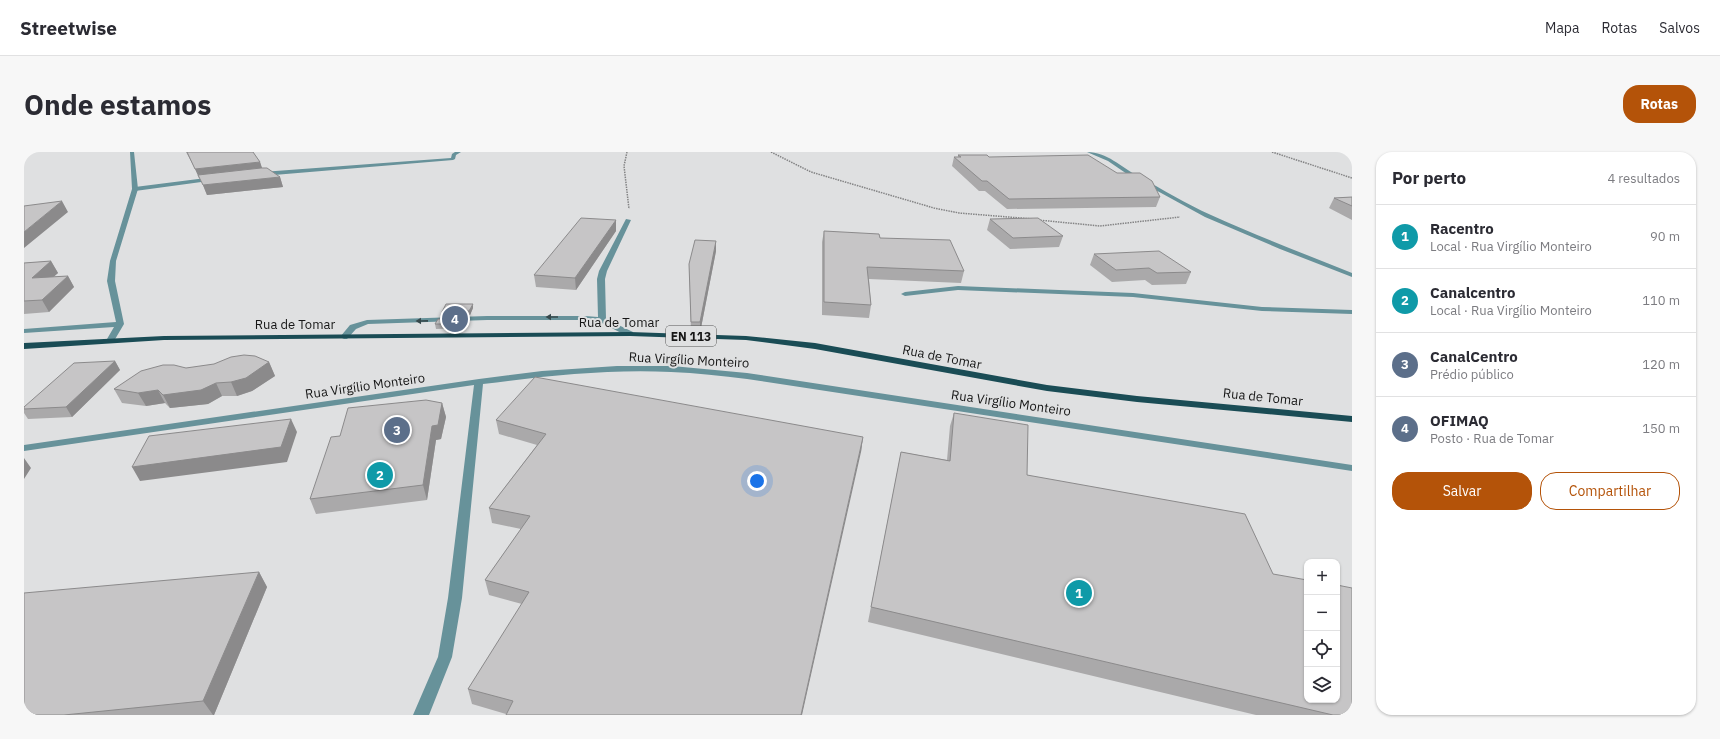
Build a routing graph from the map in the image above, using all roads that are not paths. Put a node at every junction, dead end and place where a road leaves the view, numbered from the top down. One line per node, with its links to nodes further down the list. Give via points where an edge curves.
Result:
1 (132, 152): 6 (street)
2 (459, 152): 4 (street, via 454,154 453,159)
3 (1089, 152): 8 (street, via 1110,160 1206,216)
4 (257, 175)
5 (220, 179): 6 (street)
6 (135, 189): 12 (street, via 113,261 111,281)
7 (628, 220): 11 (street, via 603,271)
8 (1352, 275)
9 (905, 294): 10 (street, via 948,288 1133,295 1262,309)
10 (1352, 312)
11 (602, 320): 14 (street); 15 (street, one-way to 15, via 572,317 366,322 353,327)
12 (120, 324): 13 (street); 16 (street)
13 (24, 331)
14 (630, 334): 15 (main road, Rua de Tomar / EN 113); 19 (main road, Rua de Tomar / EN 113, via 746,338 781,342 1047,388)
15 (344, 337): 16 (main road, Rua de Tomar / EN 113)
16 (110, 339): 17 (main road, Rua de Tomar / EN 113)
17 (24, 346)
18 (479, 382): 20 (street, Rua Virgílio Monteiro); 21 (street, Rua Virgílio Monteiro, via 542,374 617,369 672,369 725,373); 22 (street, via 455,598 445,657)
19 (1352, 419)
20 (24, 448)
21 (1352, 468)
22 (421, 715)

